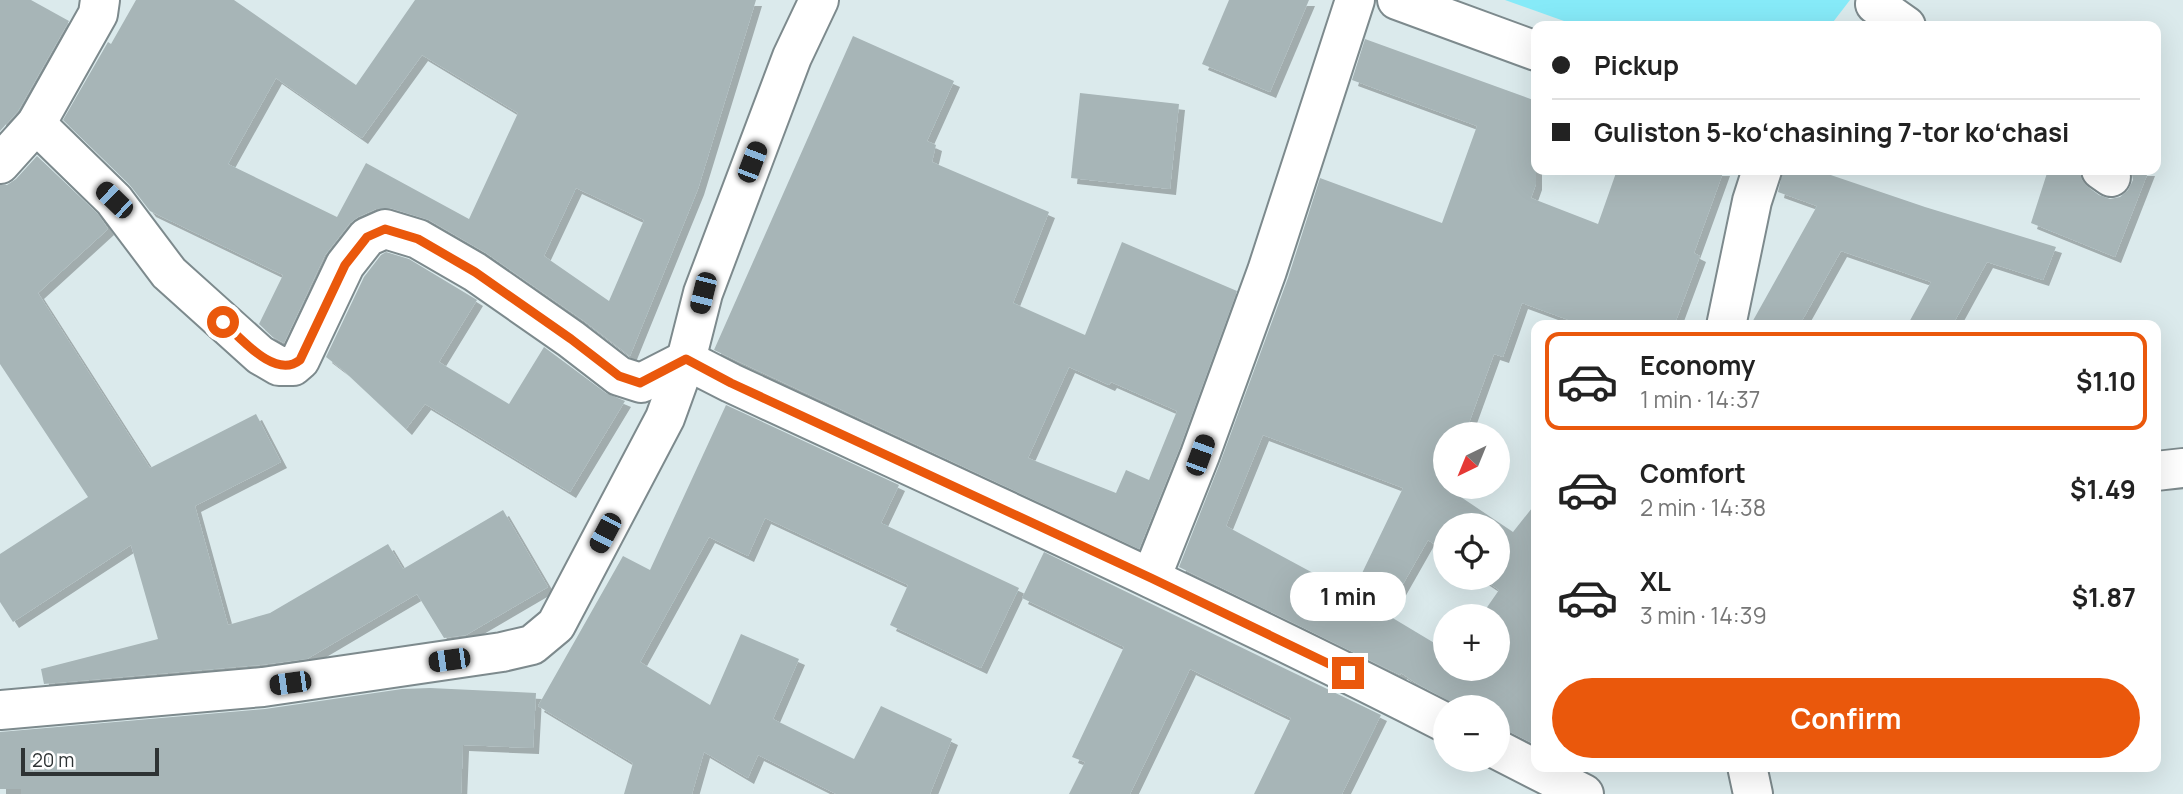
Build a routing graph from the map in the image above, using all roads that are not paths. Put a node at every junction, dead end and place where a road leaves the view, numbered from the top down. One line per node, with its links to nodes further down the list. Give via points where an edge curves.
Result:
1 (100, 0): 8 (street, via 98,14)
2 (819, 0): 12 (street, via 792,57 703,293)
3 (1355, 0): 15 (street, via 1267,271)
4 (1397, 0): 7 (street)
5 (1870, 10): 6 (street)
6 (1895, 21)
7 (1531, 49)
8 (36, 124): 9 (street); 12 (street, via 114,200 169,273 260,355 279,366 293,366 300,360 345,265 367,237 385,229 418,239 475,272 619,376 640,383)
9 (0, 164)
10 (1760, 175): 11 (street)
11 (1727, 320)
12 (686, 359): 15 (street); 16 (street, via 665,418 556,625 532,645 263,687)
13 (2183, 468): 14 (street)
14 (2161, 470)
15 (1151, 578): 17 (street)
16 (0, 710)
17 (1433, 716)
18 (1510, 756): 19 (street)
19 (1531, 767)
20 (1541, 772): 22 (street)
21 (1748, 772): 23 (street)
22 (1584, 794)
23 (1753, 794)

